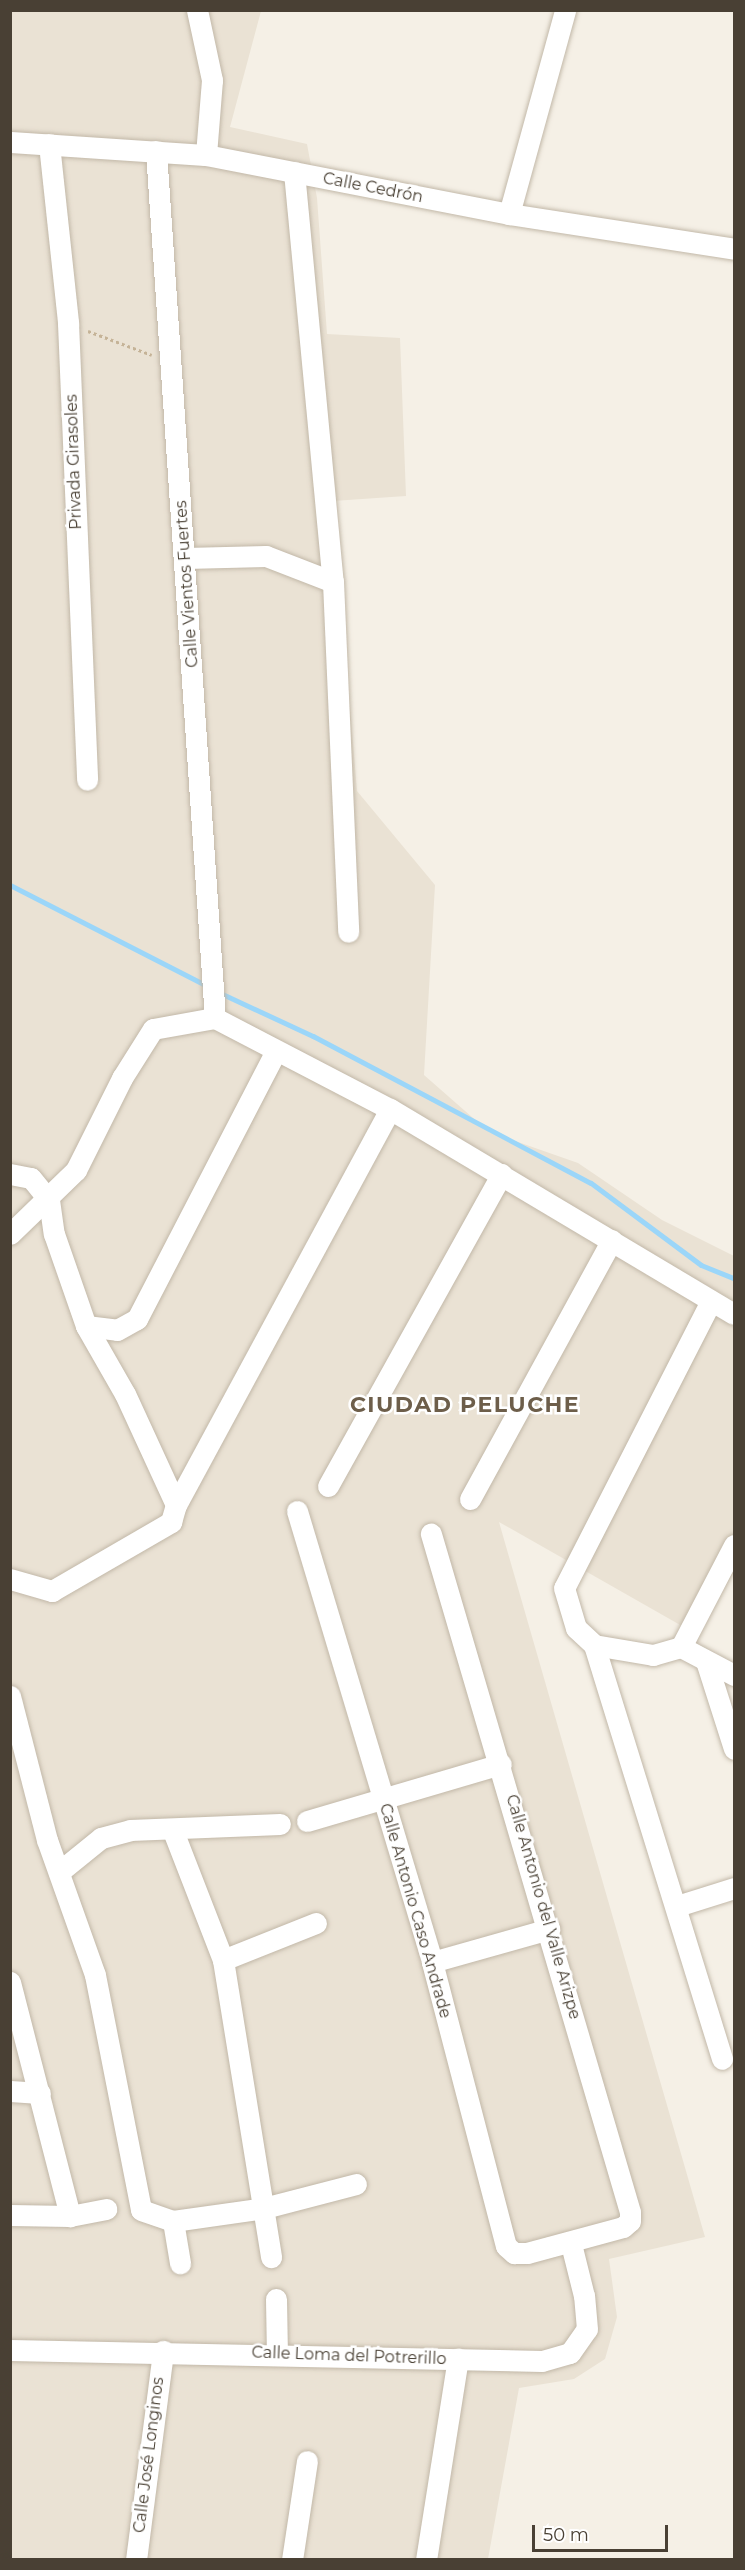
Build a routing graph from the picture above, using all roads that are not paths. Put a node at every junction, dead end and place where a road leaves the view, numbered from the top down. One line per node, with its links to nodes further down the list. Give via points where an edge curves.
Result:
1 (196, 10): 6 (street, via 212,80)
2 (565, 10): 8 (street)
3 (10, 142): 4 (street, Calle Cedrón)
4 (49, 144): 5 (street, Calle Cedrón); 12 (street, Privada Girasoles, via 68,323)
5 (156, 151): 6 (street, Calle Cedrón); 10 (street, Calle Vientos Fuertes)
6 (206, 155): 7 (street, Calle Cedrón)
7 (294, 172): 8 (street, Calle Cedrón); 11 (street)
8 (509, 214): 9 (street, Calle Cedrón)
9 (735, 249)
10 (185, 558): 11 (street, via 266,556); 14 (street, Calle Vientos Fuertes)
11 (333, 582): 13 (street)
12 (87, 780)
13 (348, 932)
14 (214, 1010): 15 (street); 19 (street, via 153,1029 122,1078 76,1170)
15 (275, 1053): 16 (street); 24 (street, via 137,1319 117,1330)
16 (390, 1109): 18 (street); 27 (street)
17 (10, 1174): 19 (street, via 31,1178)
18 (502, 1174): 21 (street); 25 (street)
19 (49, 1200): 20 (street); 24 (street, via 54,1234)
20 (10, 1234)
21 (612, 1240): 22 (street); 26 (street)
22 (711, 1301): 23 (street); 32 (street, via 564,1588 576,1628)
23 (735, 1314)
24 (86, 1326): 27 (street, via 125,1394)
25 (328, 1486)
26 (470, 1499)
27 (176, 1505): 31 (street, via 171,1522 52,1592)
28 (297, 1511): 39 (street, Calle Antonio Caso Andrade)
29 (431, 1534): 38 (street, Calle Antonio del Valle Arizpe)
30 (733, 1552): 33 (street)
31 (10, 1579)
32 (594, 1645): 33 (street, via 653,1655); 45 (street)
33 (681, 1647): 34 (street)
34 (706, 1661): 35 (street); 37 (street)
35 (735, 1675)
36 (12, 1706): 43 (street)
37 (735, 1749)
38 (501, 1764): 39 (street); 47 (street, Calle Antonio del Valle Arizpe)
39 (383, 1799): 40 (street); 49 (street, Calle Antonio Caso Andrade)
40 (307, 1821)
41 (280, 1824): 42 (street)
42 (173, 1831): 43 (street, via 129,1830 101,1838); 48 (street)
43 (59, 1872): 59 (street, via 95,1975 141,2210)
44 (735, 1888): 45 (street)
45 (677, 1906): 51 (street)
46 (316, 1923): 48 (street)
47 (549, 1929): 49 (street); 60 (street, Calle Antonio del Valle Arizpe, via 630,2212 630,2221 623,2227)
48 (223, 1960): 55 (street)
49 (432, 1962): 60 (street, Calle Antonio Caso Andrade, via 506,2246 514,2253 527,2253)
50 (10, 1982): 53 (street)
51 (722, 2059)
52 (10, 2091): 53 (street)
53 (40, 2093): 58 (street)
54 (356, 2184): 55 (street)
55 (264, 2208): 59 (street); 61 (street)
56 (106, 2209): 58 (street)
57 (10, 2215): 58 (street)
58 (70, 2216)
59 (173, 2221): 62 (street)
60 (571, 2244): 67 (street, Calle Loma del Potrerillo, via 584,2296 586,2329 570,2353 542,2361)
61 (271, 2257)
62 (180, 2263)
63 (276, 2299): 66 (street)
64 (10, 2350): 65 (street, Calle Loma del Potrerillo)
65 (163, 2351): 66 (street, Calle Loma del Potrerillo); 69 (street, Calle José Longinos)
66 (277, 2354): 67 (street, Calle Loma del Potrerillo)
67 (458, 2359): 71 (street)
68 (307, 2462): 70 (street)
69 (136, 2559)
70 (292, 2559)
71 (426, 2559)

